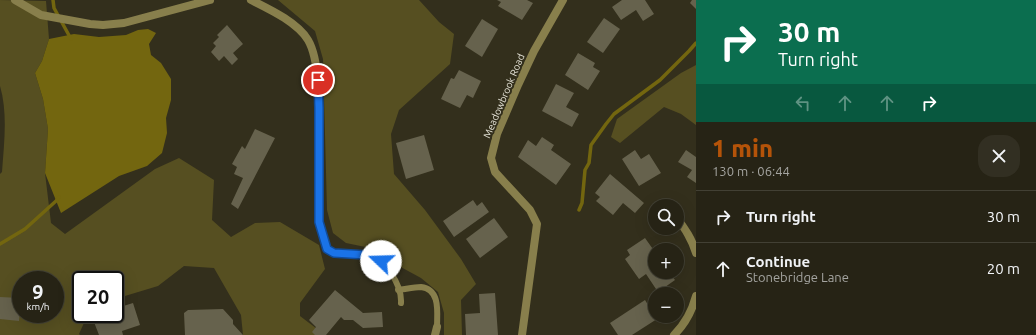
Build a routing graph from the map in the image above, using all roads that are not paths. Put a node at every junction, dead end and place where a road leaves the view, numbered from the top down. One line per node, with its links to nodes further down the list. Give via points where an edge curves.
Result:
1 (15, 0): 2 (street, via 46,15 103,25 124,23)
2 (210, 0)
3 (251, 0): 5 (street, via 298,28 311,46 318,80)
4 (563, 0): 12 (street, Meadowbrook Road, via 518,84 497,134 491,158 495,172 530,210 537,224)
5 (319, 222): 8 (lane, via 327,249 334,253 367,255 381,261)
6 (684, 227): 7 (street, via 694,244)
7 (696, 253)
8 (398, 290): 10 (lane); 11 (lane, via 421,287 429,289 435,295)
9 (696, 296): 13 (street, via 694,306)
10 (401, 303)
11 (436, 331)
12 (522, 335)
13 (674, 335)

